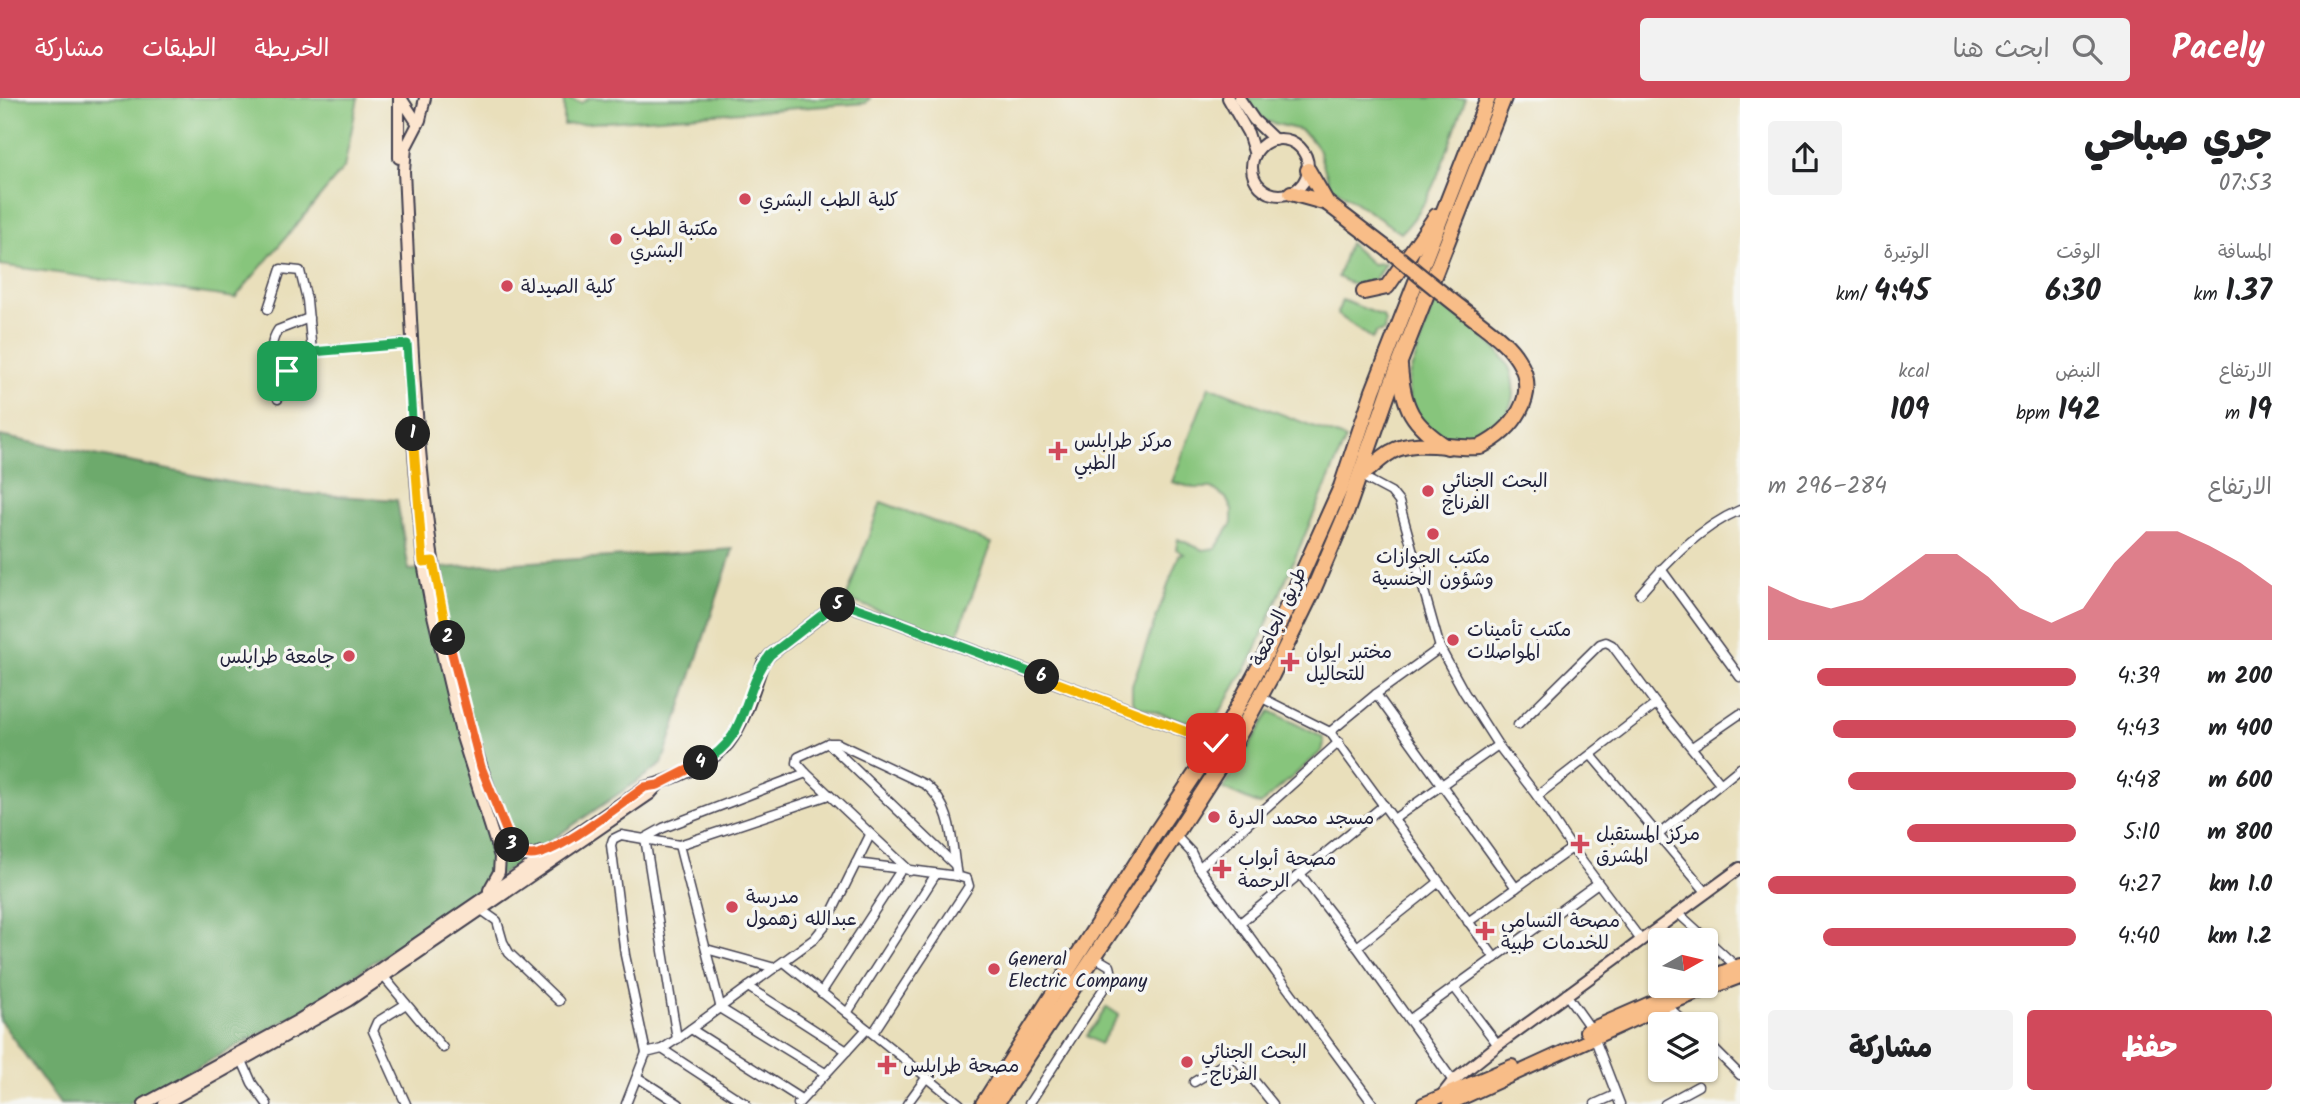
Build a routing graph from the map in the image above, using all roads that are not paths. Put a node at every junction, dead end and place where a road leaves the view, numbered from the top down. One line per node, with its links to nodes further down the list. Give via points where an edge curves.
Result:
1 (400, 98): 7 (street); 17 (street)
2 (425, 98): 7 (street)
3 (1228, 98): 9 (street)
4 (1239, 98): 8 (street)
5 (1488, 98): 13 (highway, طريق الجامعة)
6 (1504, 98): 19 (highway, طريق الجامعة)
7 (418, 124): 25 (street, via 406,147 404,171)
8 (1275, 140): 9 (street); 10 (street, via 1289,141 1301,149)
9 (1255, 155): 11 (street, via 1253,177 1262,189 1276,196)
10 (1308, 170): 11 (street, via 1303,184); 12 (highway)
11 (1291, 193): 12 (highway)
12 (1327, 203): 22 (highway, bridge, via 1506,344 1521,362 1524,403 1517,419 1480,447)
13 (1445, 204): 14 (highway, via 1387,287); 38 (highway, طريق الجامعة, via 1341,487 1265,656)
14 (1364, 292)
15 (268, 309): 16 (street, via 281,269 300,271)
16 (309, 318): 18 (street); 20 (street, via 275,334 272,364)
17 (407, 344): 18 (street); 25 (street)
18 (312, 352): 20 (street)
19 (1400, 363): 22 (highway, via 1403,397 1410,414); 23 (highway, طريق الجامعة)
20 (287, 371): 21 (street)
21 (278, 399)
22 (1448, 448): 23 (highway, via 1405,446)
23 (1360, 476): 28 (street, via 1391,492 1399,502); 31 (highway, طريق الجامعة, via 1312,593)
24 (1740, 510): 26 (street, via 1707,528)
25 (428, 562): 49 (street)
26 (1661, 569): 27 (street); 29 (street)
27 (1640, 594)
28 (1440, 648): 30 (street); 39 (street)
29 (1740, 677)
30 (1376, 694): 35 (street); 46 (street)
31 (1260, 698): 35 (street); 55 (highway, طريق الجامعة)
32 (1656, 704): 34 (street, via 1606,642); 40 (street); 41 (street)
33 (1740, 714): 40 (street)
34 (1518, 725)
35 (1330, 732): 36 (street)
36 (1339, 742): 50 (street); 63 (street)
37 (828, 743): 43 (street, via 798,757 797,763); 62 (street); 62 (street, via 837,743 935,792 948,816)
38 (1216, 743): 45 (street, via 839,604 763,663 727,745); 131 (highway, طريق الجامعة)
39 (1498, 745): 46 (street); 48 (street)
40 (1692, 747): 44 (street)
41 (1591, 755): 48 (street); 56 (street)
42 (1740, 768): 44 (street)
43 (806, 773): 47 (street); 57 (street)
44 (1720, 783): 56 (street)
45 (658, 785): 59 (street, via 645,787); 74 (street)
46 (1442, 785): 51 (street); 71 (street)
47 (829, 795): 54 (street); 58 (street)
48 (1537, 796): 60 (street)
49 (489, 802): 52 (street); 53 (street)
50 (1384, 805): 51 (street); 67 (street)
51 (1394, 819): 69 (street)
52 (502, 821): 53 (street); 59 (street, via 512,844 523,854)
53 (490, 826): 73 (street, via 500,864)
54 (870, 835): 61 (street); 65 (street)
55 (1175, 835): 63 (street); 81 (highway, طريق الجامعة)
56 (1658, 835): 72 (street)
57 (646, 838): 58 (street); 104 (street); 109 (street, via 616,836 611,845 625,955)
58 (679, 845): 80 (street)
59 (556, 848): 73 (street)
60 (1572, 848): 70 (street); 71 (street)
61 (856, 863): 65 (street); 83 (street, via 821,932)
62 (955, 865): 68 (street)
63 (1199, 868): 77 (street)
64 (1740, 868): 72 (street)
65 (906, 870): 66 (street); 90 (street)
66 (936, 874): 68 (street); 98 (street)
67 (1301, 875): 77 (street); 79 (street)
68 (957, 876): 102 (street, via 967,879 969,886)
69 (1439, 882): 76 (street); 79 (street)
70 (1598, 883): 78 (street); 82 (street)
71 (1516, 888): 76 (street)
72 (1707, 893): 75 (street)
73 (486, 895): 111 (street)
74 (481, 909): 87 (street); 93 (street, via 497,922 509,953)
75 (1678, 913): 78 (street); 85 (street)
76 (1468, 922): 82 (street)
77 (1240, 923): 135 (street)
78 (1641, 940): 91 (street)
79 (1357, 947): 99 (street)
80 (706, 949): 84 (street); 96 (street)
81 (1093, 956): 132 (highway, طريق الجامعة); 133 (street, via 1110,965 1104,988)
82 (1494, 957): 89 (street)
83 (783, 962): 84 (street); 90 (street)
84 (775, 968): 88 (street)
85 (1739, 970): 86 (main road); 95 (main road)
86 (1718, 976)
87 (384, 977): 94 (street); 111 (street, via 324,1017)
88 (748, 987): 96 (street); 108 (street)
89 (1454, 987): 99 (street); 105 (street)
90 (821, 993): 98 (street)
91 (1566, 994): 103 (street); 105 (street)
92 (1665, 998): 100 (main road)
93 (559, 1001)
94 (405, 1004): 106 (street); 125 (street, via 377,1022 373,1031)
95 (1666, 1005): 97 (street); 100 (main road)
96 (721, 1009): 101 (street); 112 (street)
97 (1674, 1012)
98 (847, 1013): 102 (street)
99 (1409, 1020): 116 (street)
100 (1608, 1026): 103 (main road)
101 (691, 1030): 104 (street); 121 (street)
102 (870, 1031): 108 (street); 115 (street)
103 (1592, 1033): 119 (street); 120 (main road)
104 (677, 1039): 107 (street)
105 (1499, 1045): 116 (street)
106 (443, 1048)
107 (662, 1049): 109 (street); 128 (street)
108 (847, 1051): 112 (street)
109 (646, 1053): 114 (street)
110 (1718, 1053): 113 (street)
111 (240, 1058): 122 (street); 123 (street); 124 (street)
112 (825, 1073): 121 (street)
113 (1740, 1075)
114 (637, 1077): 126 (street); 127 (street)
115 (926, 1078): 129 (street); 130 (street)
116 (1453, 1081): 120 (street)
117 (1194, 1082): 134 (street, via 1235,1057)
118 (1698, 1086): 139 (street)
119 (1615, 1095): 137 (street); 138 (street)
120 (1446, 1099): 136 (main road)
121 (799, 1101)
122 (144, 1104)
123 (164, 1104)
124 (267, 1104)
125 (405, 1104)
126 (626, 1104)
127 (679, 1104)
128 (746, 1104)
129 (907, 1104)
130 (960, 1104)
131 (983, 1104)
132 (996, 1104)
133 (1029, 1104)
134 (1273, 1104)
135 (1373, 1104)
136 (1423, 1104)
137 (1595, 1104)
138 (1620, 1104)
139 (1665, 1104)

